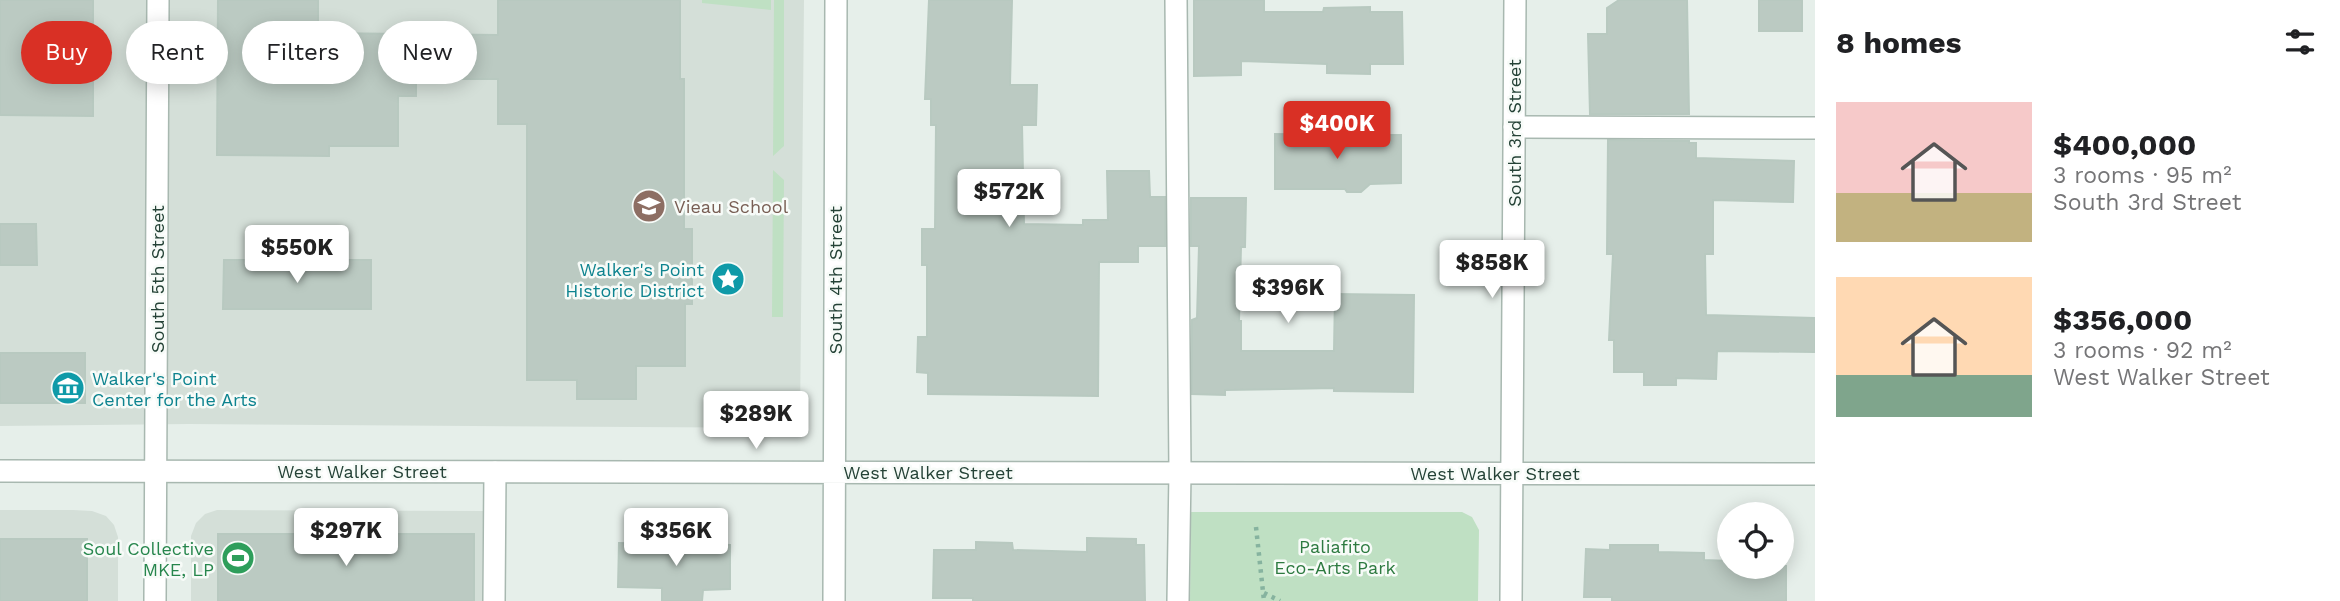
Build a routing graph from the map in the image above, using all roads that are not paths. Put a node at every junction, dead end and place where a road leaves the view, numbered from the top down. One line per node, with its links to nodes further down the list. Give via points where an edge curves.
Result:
1 (158, 0): 8 (street, South 5th Street)
2 (836, 0): 10 (street, South 4th Street)
3 (1176, 0): 11 (street)
4 (1515, 0): 5 (street, South 3rd Street)
5 (1514, 127): 6 (street); 12 (street, South 3rd Street)
6 (1815, 128)
7 (0, 471): 8 (street, West Walker Street)
8 (156, 471): 9 (street, West Walker Street); 14 (street, South 5th Street)
9 (495, 472): 10 (street, West Walker Street); 15 (street)
10 (834, 472): 11 (street, West Walker Street); 16 (street, South 4th Street)
11 (1180, 472): 12 (street, West Walker Street); 17 (street)
12 (1512, 473): 13 (street, West Walker Street); 18 (street, South 3rd Street)
13 (1815, 474)
14 (155, 601)
15 (494, 601)
16 (834, 601)
17 (1178, 601)
18 (1511, 601)

